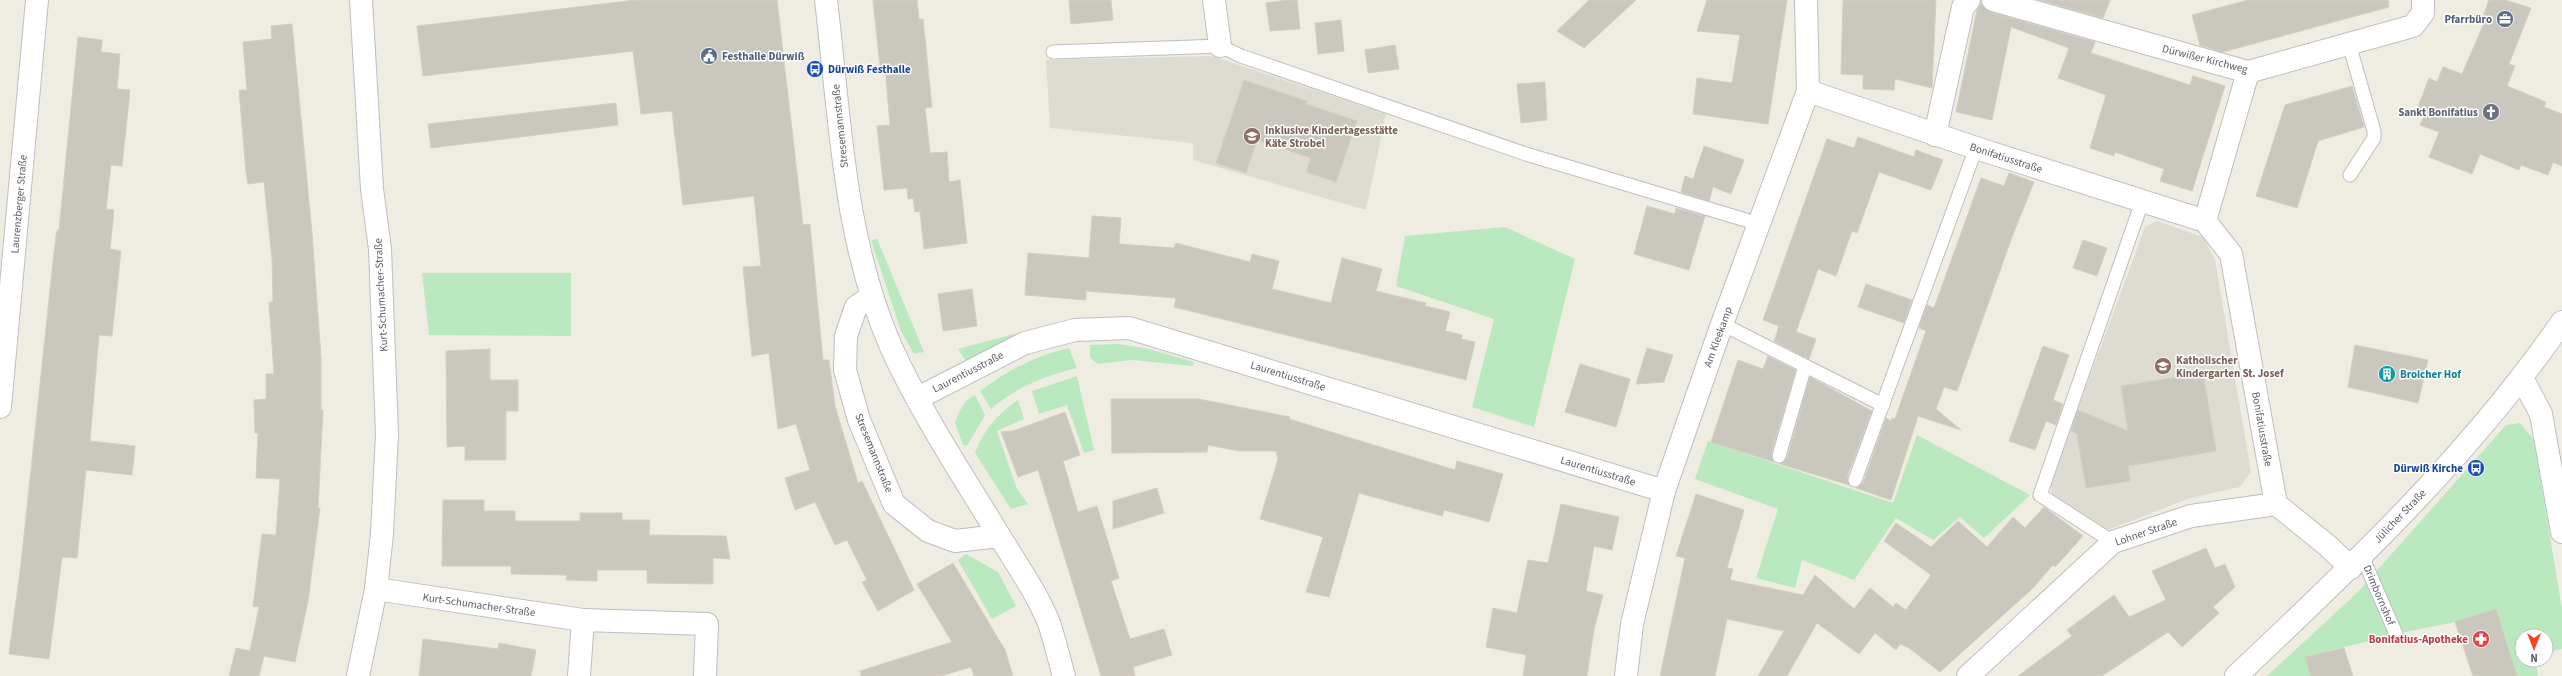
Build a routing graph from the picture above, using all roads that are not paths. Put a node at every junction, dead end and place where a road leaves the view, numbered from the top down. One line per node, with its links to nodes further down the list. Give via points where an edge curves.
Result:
1 (37, 0): 27 (street, Laurenzberger Straße)
2 (361, 0): 36 (street, Kurt-Schumacher-Straße, via 372,189 380,249 387,434 382,534)
3 (826, 0): 20 (street, Stresemannstraße, via 845,180 855,235)
4 (1214, 0): 10 (street)
5 (1806, 0): 13 (street, Am Kleekamp)
6 (1969, 0): 14 (street, via 1963,6)
7 (1993, 0): 12 (street, Dürwißer Kirchweg)
8 (2423, 0): 9 (street, Dürwißer Kirchweg, via 2423,13 2413,26)
9 (2349, 44): 12 (street, Dürwißer Kirchweg); 16 (lane, via 2374,130 2374,138)
10 (1220, 46): 11 (lane); 19 (lane, via 1241,56 1526,154)
11 (1053, 52)
12 (2248, 72): 18 (street)
13 (1808, 91): 14 (street, Bonifatiusstraße); 19 (street, Am Kleekamp)
14 (1935, 135): 15 (street, Bonifatiusstraße)
15 (1976, 148): 17 (street, Bonifatiusstraße); 26 (lane)
16 (2350, 175)
17 (2142, 202): 18 (street, Bonifatiusstraße); 34 (lane, via 2040,495)
18 (2205, 221): 31 (street, Bonifatiusstraße, via 2231,254)
19 (1759, 224): 22 (street, Am Kleekamp)
20 (871, 297): 25 (street, Stresemannstraße, via 892,348); 33 (street, Stresemannstraße, via 856,307 846,336 845,370 859,420 894,504 928,531 955,541)
21 (2562, 322): 24 (street, Jülicher Straße)
22 (1722, 324): 23 (lane); 30 (street, Am Kleekamp)
23 (1804, 366): 26 (lane); 28 (lane)
24 (2522, 378): 32 (street, via 2541,414); 35 (street, Jülicher Straße, via 2418,498)
25 (918, 398): 30 (street, Laurentiusstraße, via 1025,343 1075,330 1129,328); 33 (street, Stresemannstraße)
26 (1883, 405): 29 (lane)
27 (0, 407)
28 (1779, 456)
29 (1855, 480)
30 (1664, 491): 43 (street, Am Kleekamp, via 1632,624)
31 (2276, 504): 34 (street, Lohner Straße, via 2191,516); 35 (street, via 2328,546)
32 (2562, 532)
33 (1000, 536): 42 (street, Stresemannstraße, via 1048,622)
34 (2113, 542): 44 (street, Lohner Straße)
35 (2356, 562): 38 (lane, Drimbornshof); 45 (street, Jülicher Straße)
36 (376, 590): 37 (street, Kurt-Schumacher-Straße); 39 (street, Kurt-Schumacher-Straße)
37 (582, 620): 40 (street); 41 (street, Kurt-Schumacher-Straße, via 707,624)
38 (2396, 634)
39 (358, 676)
40 (579, 676)
41 (705, 676)
42 (1064, 676)
43 (1626, 676)
44 (1968, 676)
45 (2236, 676)

